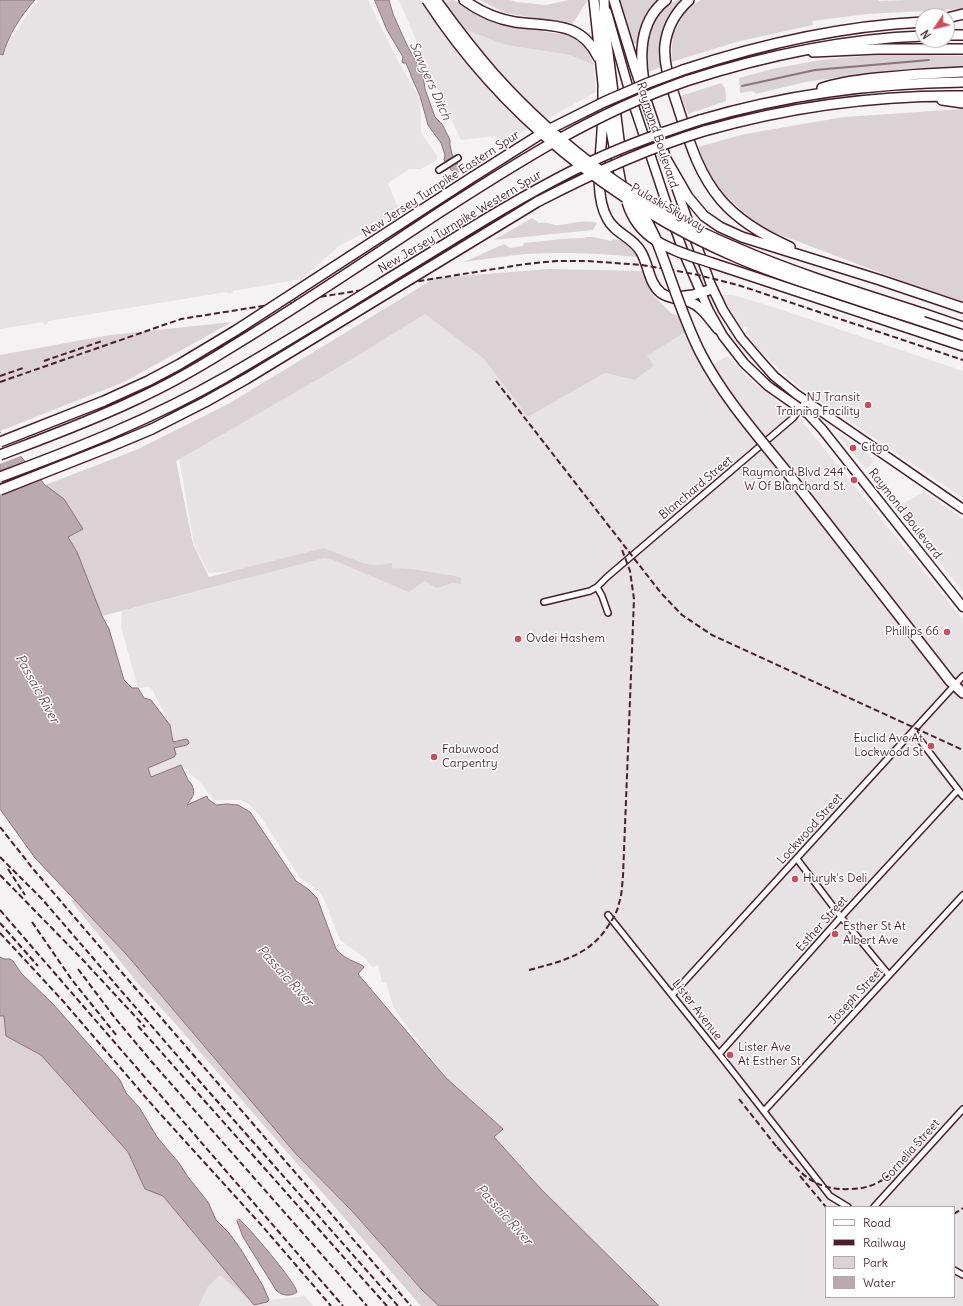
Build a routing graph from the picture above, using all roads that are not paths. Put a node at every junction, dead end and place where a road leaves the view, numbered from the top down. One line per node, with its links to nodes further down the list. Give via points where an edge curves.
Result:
1 (427, 0): 25 (highway, Pulaski Skyway, bridge, via 472,60 517,110 566,154)
2 (436, 0): 31 (highway, Pulaski Skyway, bridge, via 494,75 542,122 593,165 648,203 742,251 805,275)
3 (464, 0): 13 (highway, via 486,13 507,20 572,30 587,40)
4 (594, 0): 13 (highway)
5 (604, 0): 25 (highway, via 605,29); 28 (main road, Raymond Boulevard, via 641,127)
6 (614, 0): 21 (highway, Raymond Boulevard)
7 (666, 0): 21 (highway, via 647,23 644,35 642,68)
8 (689, 0): 26 (highway, via 678,12 670,29 665,58 668,76 690,144 712,188 734,213 765,235)
9 (915, 23): 37 (highway, New Jersey Turnpike Eastern Spur, bridge, via 858,28 742,51 682,70 611,99 544,132 235,331 165,373 104,401)
10 (915, 37): 12 (highway, New Jersey Turnpike Eastern Spur, via 855,41)
11 (963, 49): 12 (highway)
12 (791, 52): 38 (highway, New Jersey Turnpike Eastern Spur, bridge, via 686,81 620,107 579,127 497,175 187,374 124,406)
13 (600, 62): 16 (highway)
14 (963, 72): 17 (highway, via 913,74 834,83)
15 (963, 82): 17 (highway, New Jersey Turnpike Western Spur, via 883,85)
16 (603, 88): 25 (highway, via 620,180); 29 (highway, via 600,174 604,211 614,228 639,249 656,289)
17 (799, 96): 39 (highway, New Jersey Turnpike Western Spur, bridge, via 700,120 610,153 545,185 482,221 244,366 185,399 133,425)
18 (923, 96): 19 (highway, New Jersey Turnpike Western Spur); 20 (highway); 40 (highway, New Jersey Turnpike Western Spur, bridge, via 867,100 762,116 675,140 625,159 537,202 193,408 104,450)
19 (963, 96)
20 (963, 103)
21 (648, 105): 23 (highway, Raymond Boulevard)
22 (458, 158): 24 (street)
23 (666, 159): 26 (highway, via 696,208 720,227); 27 (main road, Raymond Boulevard)
24 (439, 170)
25 (629, 202): 33 (highway, Pulaski Skyway, bridge, via 698,240 739,258); 34 (highway, bridge, via 630,210 638,223 656,241 672,250); 47 (highway, bridge, via 648,223 655,237 690,330 708,367 733,403)
26 (880, 280): 30 (highway)
27 (712, 289): 28 (highway); 35 (main road, Raymond Boulevard, via 727,317 753,353 774,376)
28 (700, 293): 29 (highway); 32 (main road, Raymond Boulevard)
29 (670, 297): 32 (highway, via 694,304)
30 (963, 308)
31 (963, 326)
32 (718, 329): 36 (main road, Raymond Boulevard, via 735,353 758,377)
33 (963, 335)
34 (963, 346)
35 (806, 401): 36 (street, Blanchard Street); 41 (main road, Raymond Boulevard)
36 (801, 409): 42 (street, Blanchard Street); 44 (main road, Raymond Boulevard, via 831,438)
37 (0, 442)
38 (0, 455)
39 (0, 477)
40 (0, 490)
41 (963, 509)
42 (597, 588): 43 (street, Blanchard Street); 45 (street)
43 (544, 602)
44 (963, 607)
45 (608, 613)
46 (963, 676): 47 (street, Lockwood Street)
47 (954, 686): 48 (highway); 49 (street, Lockwood Street)
48 (963, 694)
49 (913, 731): 50 (street); 52 (street, Lockwood Street)
50 (958, 790): 51 (street); 55 (street, Esther Street)
51 (963, 796)
52 (797, 859): 55 (street); 57 (street, Lockwood Street)
53 (963, 895): 56 (street, Joseph Street)
54 (608, 915): 57 (street, Lister Avenue)
55 (841, 917): 56 (street); 58 (street, Esther Street)
56 (889, 975): 60 (street, Joseph Street)
57 (672, 995): 58 (street, Lister Avenue)
58 (719, 1054): 60 (street, Lister Avenue)
59 (963, 1109): 62 (street, Cornelia Street)
60 (764, 1111): 61 (street, Lister Avenue, via 830,1196)
61 (846, 1206)
62 (875, 1206)

